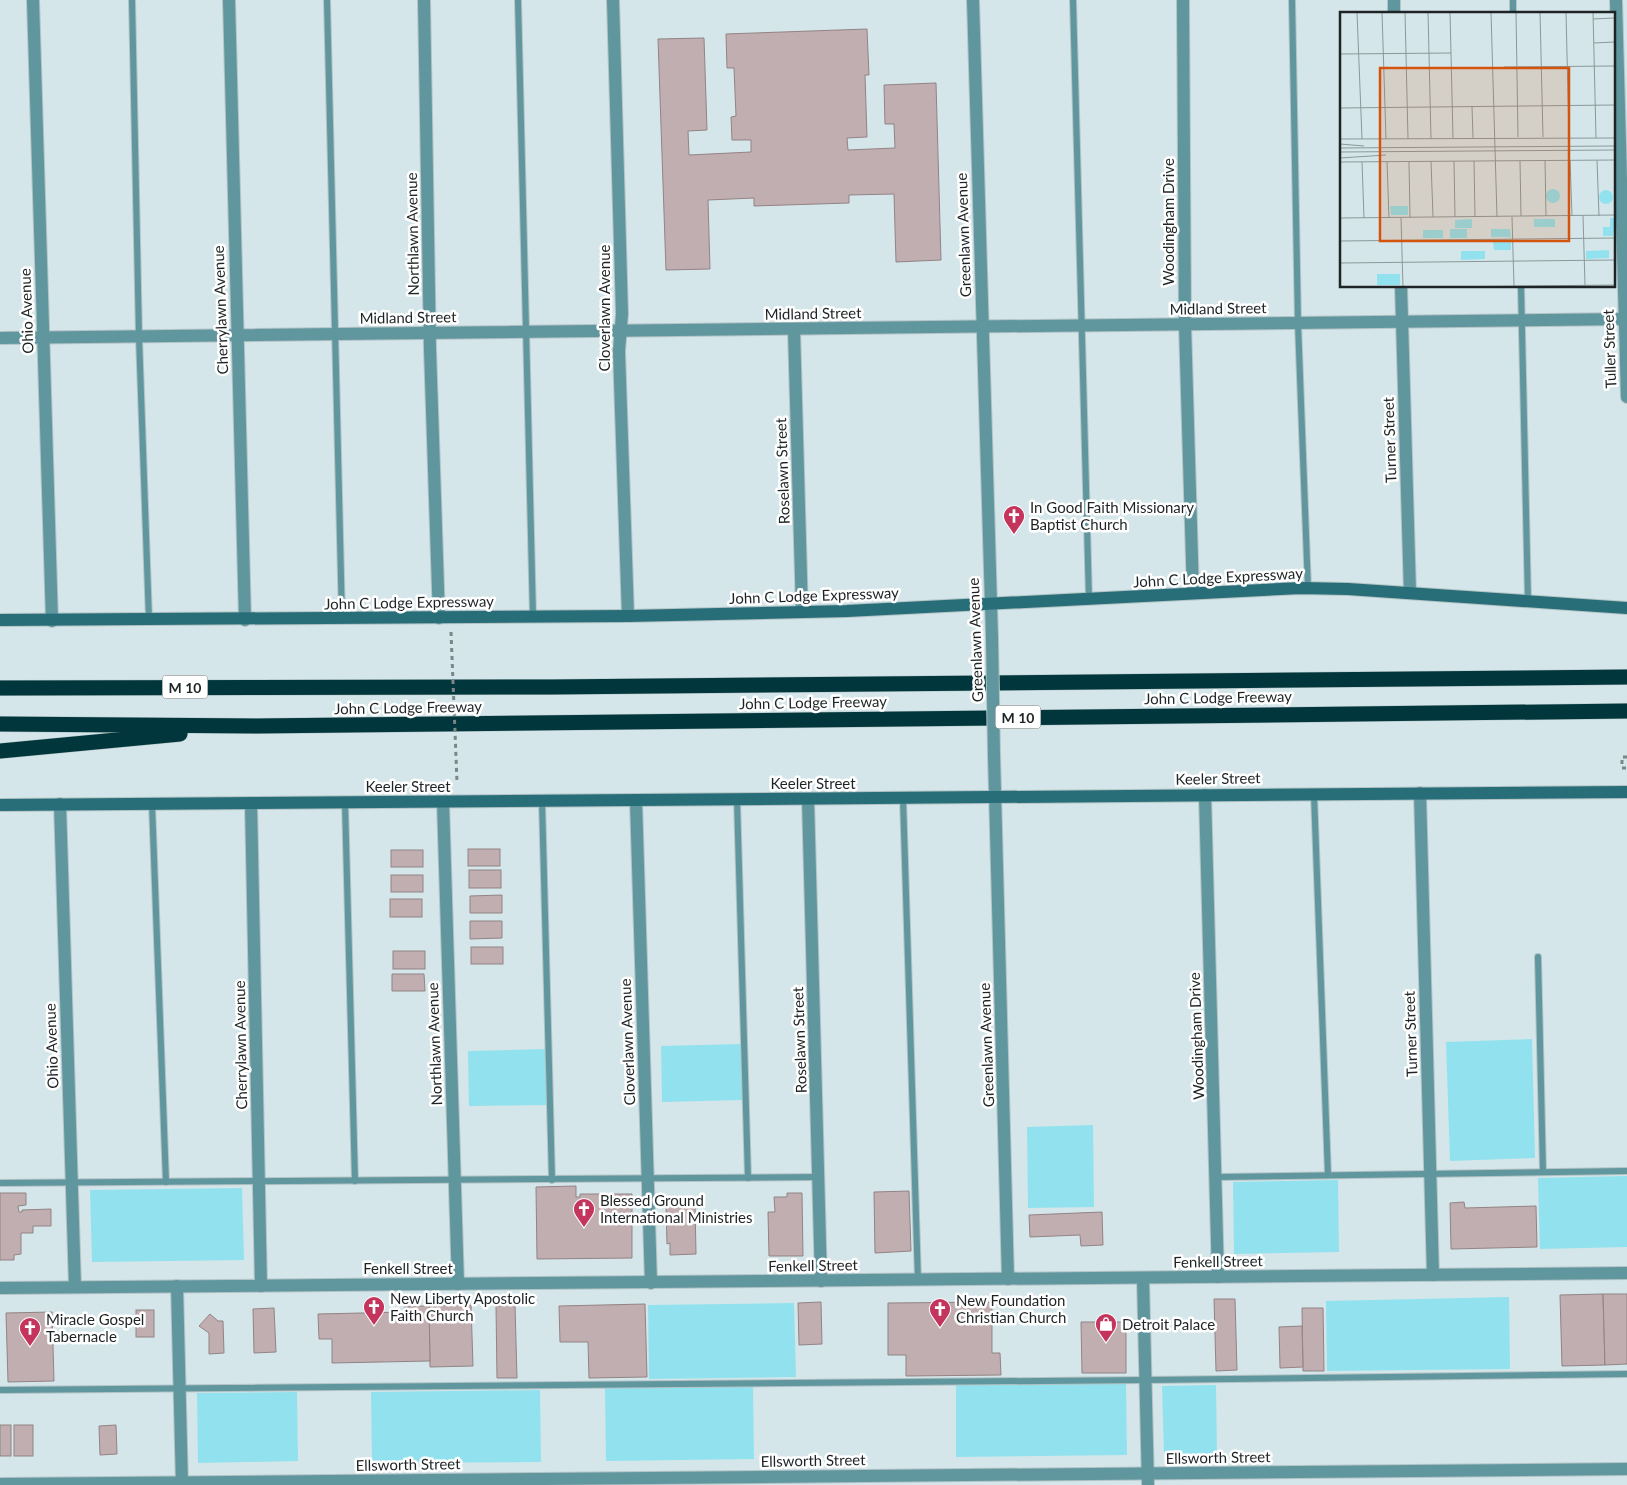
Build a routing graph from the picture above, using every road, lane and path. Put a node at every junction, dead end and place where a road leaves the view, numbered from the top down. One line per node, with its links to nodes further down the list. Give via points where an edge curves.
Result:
1 (32, 0): 30 (street, Ohio Avenue)
2 (132, 0): 28 (lane)
3 (229, 0): 26 (street, Cherrylawn Avenue)
4 (326, 0): 27 (lane)
5 (424, 0): 25 (street, Northlawn Avenue)
6 (518, 0): 24 (lane)
7 (613, 0): 23 (street, Cloverlawn Avenue)
8 (973, 0): 21 (street, Greenlawn Avenue)
9 (1073, 0): 20 (lane)
10 (1183, 0): 19 (street, Woodingham Drive)
11 (1292, 0): 18 (lane)
12 (1616, 0): 15 (street, Tuller Street)
13 (1401, 288): 17 (street, Turner Street)
14 (1521, 288): 16 (lane)
15 (1626, 319): 16 (street, Midland Street); 31 (street, Tuller Street)
16 (1522, 321): 17 (street, Midland Street); 36 (lane)
17 (1402, 322): 18 (street, Midland Street); 33 (street, Turner Street)
18 (1298, 324): 19 (street, Midland Street); 32 (lane)
19 (1185, 325): 20 (street, Midland Street); 34 (street, Woodingham Drive)
20 (1082, 326): 21 (street, Midland Street); 35 (lane)
21 (983, 328): 22 (street, Midland Street); 37 (street, Greenlawn Avenue)
22 (794, 330): 23 (street, Midland Street); 39 (street, Roselawn Street)
23 (621, 331): 24 (street, Midland Street); 40 (street, Cloverlawn Avenue)
24 (526, 332): 25 (street, Midland Street); 41 (lane)
25 (429, 333): 27 (street, Midland Street); 42 (street, Northlawn Avenue)
26 (237, 334): 27 (street, Midland Street); 28 (street, Midland Street); 46 (street, Cherrylawn Avenue)
27 (334, 334): 43 (lane)
28 (139, 337): 30 (street, Midland Street); 45 (lane)
29 (0, 338): 30 (street, Midland Street)
30 (43, 338): 47 (street, Ohio Avenue)
31 (1627, 397)
32 (1308, 588): 33 (main road, John C Lodge Expressway); 34 (main road, John C Lodge Expressway)
33 (1410, 593): 36 (main road, John C Lodge Expressway)
34 (1193, 594): 35 (main road, John C Lodge Expressway)
35 (1089, 600): 37 (main road, John C Lodge Expressway)
36 (1528, 601): 38 (main road, John C Lodge Expressway)
37 (990, 604): 39 (main road, John C Lodge Expressway); 65 (street, Greenlawn Avenue, bridge)
38 (1627, 608)
39 (802, 612): 40 (main road, John C Lodge Expressway)
40 (628, 616): 41 (main road, John C Lodge Expressway)
41 (533, 617): 42 (main road, John C Lodge Expressway)
42 (439, 618): 43 (main road, John C Lodge Expressway)
43 (342, 619): 46 (main road, John C Lodge Expressway)
44 (0, 620): 47 (main road, John C Lodge Expressway)
45 (149, 620): 46 (main road, John C Lodge Expressway); 47 (main road, John C Lodge Expressway)
46 (245, 620)
47 (52, 621)
48 (451, 632): 59 (path, bridge)
49 (1627, 677): 52 (highway, John C Lodge Freeway / M 10, via 561,687)
50 (0, 684): 52 (highway)
51 (0, 688): 52 (highway, John C Lodge Freeway / M 10)
52 (28, 688)
53 (1627, 711): 55 (highway, John C Lodge Freeway / M 10)
54 (0, 724): 55 (highway, John C Lodge Freeway / M 10)
55 (257, 726): 56 (highway)
56 (0, 751)
57 (1627, 757): 58 (path, via 1622,757 1622,768)
58 (1627, 768)
59 (457, 782)
60 (1627, 792): 61 (main road, Keeler Street)
61 (1420, 793): 62 (main road, Keeler Street); 79 (street, Turner Street)
62 (1314, 794): 63 (main road, Keeler Street); 80 (lane)
63 (1205, 795): 65 (main road, Keeler Street); 82 (street, Woodingham Drive)
64 (903, 798): 65 (main road, Keeler Street); 66 (main road, Keeler Street); 97 (lane)
65 (996, 798): 96 (street, Greenlawn Avenue)
66 (808, 799): 67 (main road, Keeler Street); 81 (street, Roselawn Street)
67 (737, 800): 68 (main road, Keeler Street); 83 (lane)
68 (636, 801): 70 (main road, Keeler Street); 84 (street, Cloverlawn Avenue)
69 (444, 802): 70 (main road, Keeler Street); 72 (main road, Keeler Street); 87 (street, Northlawn Avenue)
70 (542, 802): 88 (lane)
71 (251, 803): 72 (main road, Keeler Street); 74 (main road, Keeler Street); 85 (street, Cherrylawn Avenue)
72 (345, 803): 86 (lane)
73 (60, 804): 74 (main road, Keeler Street); 75 (main road, Keeler Street); 90 (street, Ohio Avenue)
74 (152, 804): 89 (lane)
75 (0, 805)
76 (1538, 957): 78 (lane)
77 (1627, 1171): 78 (lane)
78 (1543, 1172): 79 (lane)
79 (1430, 1174): 80 (lane); 93 (street, Turner Street)
80 (1328, 1175): 82 (lane)
81 (819, 1177): 83 (lane); 98 (street, Roselawn Street)
82 (1217, 1177): 94 (street, Woodingham Drive)
83 (748, 1178): 84 (lane)
84 (648, 1179): 88 (lane); 99 (street, Cloverlawn Avenue)
85 (259, 1180): 86 (lane); 89 (lane); 102 (street, Cherrylawn Avenue)
86 (355, 1180): 87 (lane)
87 (454, 1180): 88 (lane); 100 (street, Northlawn Avenue)
88 (552, 1180)
89 (166, 1182): 90 (lane)
90 (72, 1183): 91 (lane); 103 (street, Ohio Avenue)
91 (0, 1184)
92 (1627, 1273): 93 (street, Fenkell Street)
93 (1433, 1275): 94 (street, Fenkell Street)
94 (1218, 1277): 95 (street, Fenkell Street)
95 (1142, 1278): 96 (street, Fenkell Street); 106 (street)
96 (1008, 1279): 97 (street, Fenkell Street)
97 (918, 1280): 98 (street, Fenkell Street)
98 (821, 1281): 99 (street, Fenkell Street)
99 (651, 1283): 100 (street, Fenkell Street)
100 (458, 1284): 102 (street, Fenkell Street)
101 (177, 1286): 102 (street, Fenkell Street); 103 (street, Fenkell Street); 107 (street)
102 (261, 1286)
103 (75, 1287): 104 (street, Fenkell Street)
104 (0, 1288)
105 (1627, 1374): 106 (lane)
106 (1146, 1380): 107 (lane); 110 (street)
107 (179, 1388): 108 (lane); 112 (street)
108 (0, 1390)
109 (1627, 1469): 110 (street, Ellsworth Street)
110 (1148, 1479): 112 (street, Ellsworth Street)
111 (0, 1484): 112 (street, Ellsworth Street)
112 (182, 1484)

